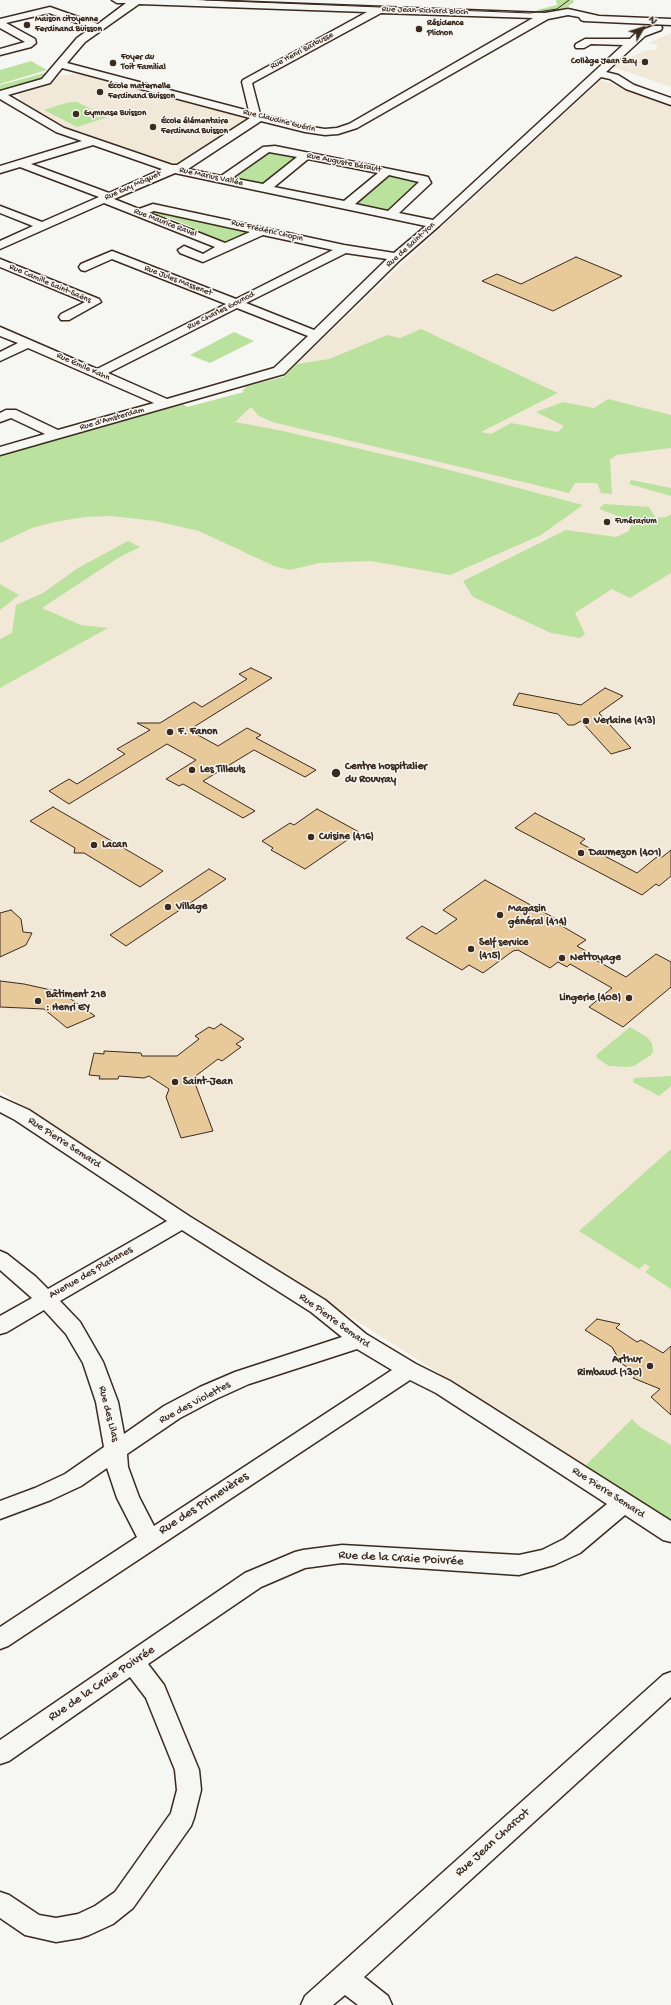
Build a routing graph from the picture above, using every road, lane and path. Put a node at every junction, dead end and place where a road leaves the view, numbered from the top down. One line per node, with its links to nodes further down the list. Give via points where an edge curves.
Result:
1 (117, 0): 3 (street, Rue Jean-Richard Bloch)
2 (281, 0): 5 (street, Rue Jean-Richard Bloch)
3 (136, 1): 4 (street, Rue Jean-Richard Bloch); 12 (street)
4 (181, 1): 5 (street, Rue Jean-Richard Bloch)
5 (385, 4): 6 (street, Rue Jean-Richard Bloch); 22 (street, Rue Henri Barbusse, via 247,82)
6 (465, 7): 7 (street, Rue Jean-Richard Bloch)
7 (545, 16): 8 (street, Rue Jean-Richard Bloch, via 572,15); 22 (street, Rue Claudine Guérin, via 353,126 338,131 314,131)
8 (620, 19): 11 (street); 14 (street)
9 (671, 22): 11 (street)
10 (0, 23): 12 (street, via 50,10); 17 (street, via 31,43)
11 (655, 24): 13 (street); 14 (street, Rue de Saint-Yon)
12 (98, 27): 18 (street, via 81,40)
13 (671, 28)
14 (641, 29): 15 (street, Rue de Saint-Yon)
15 (633, 42): 16 (street, via 589,41); 19 (street, Rue de Saint-Yon)
16 (580, 46)
17 (0, 52)
18 (61, 65): 20 (street, via 46,81); 22 (street, Rue Claudine Guérin)
19 (598, 73): 21 (street, via 614,77 630,87); 36 (street, Rue de Saint-Yon)
20 (0, 95): 23 (street, Rue Marius Vallée, via 60,130)
21 (668, 101)
22 (255, 116): 27 (street, Rue Guy Môquet, via 192,162)
23 (92, 142): 25 (street); 27 (street, Rue Marius Vallée)
24 (306, 156): 28 (street, Rue Auguste Bérault); 29 (street, Rue Auguste Bérault, via 267,149); 30 (street)
25 (21, 164): 26 (street); 31 (street, Rue Maurice Ravel)
26 (0, 170)
27 (175, 170): 29 (street, Rue Marius Vallée); 31 (street, Rue Guy Môquet)
28 (386, 172): 32 (street); 35 (street, Rue Auguste Bérault, via 424,179 425,183)
29 (222, 180): 30 (street, Rue Marius Vallée)
30 (265, 188): 32 (street, Rue Marius Vallée)
31 (107, 198): 34 (street, Rue Maurice Ravel); 37 (street, Rue Guy Môquet)
32 (346, 205): 35 (street, Rue Marius Vallée)
33 (0, 209): 37 (street)
34 (138, 213): 38 (street, Rue Frédéric Chopin, via 153,207); 40 (street, Rue Maurice Ravel)
35 (390, 214): 36 (street, Rue Marius Vallée)
36 (435, 224): 43 (street, Rue de Saint-Yon)
37 (42, 226): 39 (street, Rue Guy Môquet)
38 (264, 230): 40 (street, Rue Maurice Ravel); 41 (street, Rue Frédéric Chopin)
39 (0, 245)
40 (225, 247): 42 (street, Rue Maurice Ravel, via 203,258)
41 (344, 249): 43 (street, Rue Frédéric Chopin); 46 (street, Rue Charles Gounod)
42 (184, 250)
43 (396, 257): 49 (street, Rue de Saint-Yon)
44 (0, 263): 47 (street, Rue Camille Saint-Saëns, via 95,302)
45 (85, 267): 46 (street, Rue Jules Massenet, via 112,255)
46 (234, 303): 49 (street, Rue Jules Massenet); 52 (street, Rue Charles Gounod)
47 (66, 317)
48 (0, 331): 50 (street, Rue Émile Kahn)
49 (316, 335): 53 (street, Rue de Saint-Yon, via 276,373)
50 (28, 343): 51 (street); 52 (street, Rue Émile Kahn)
51 (0, 357)
52 (98, 374): 53 (street, Rue Émile Kahn)
53 (167, 404): 55 (street, Rue d'Amsterdam)
54 (0, 418): 55 (street, via 11,413)
55 (58, 435): 56 (street, Rue d'Amsterdam)
56 (0, 451)
57 (0, 1104): 58 (street, Rue Pierre Semard, via 22,1115)
58 (182, 1221): 60 (street, Avenue des Platanes); 62 (street, Rue Pierre Semard, via 318,1306)
59 (0, 1259): 60 (street, Rue des Lilas)
60 (46, 1299): 61 (street, Avenue des Platanes); 64 (street, Rue des Lilas, via 73,1328 93,1362 107,1402)
61 (0, 1326)
62 (359, 1340): 63 (street, Rue Pierre Semard); 64 (street, Rue des Violettes, via 293,1360 208,1393 172,1412)
63 (409, 1370): 65 (street, Rue Pierre Semard, via 443,1387); 68 (street, Rue des Primevères)
64 (116, 1450): 66 (street, Rue des Violettes, via 73,1480); 68 (street, Rue des Lilas, via 117,1467 128,1498)
65 (624, 1503): 67 (street, Rue Pierre Semard); 70 (street, Rue de la Craie Poivrée, via 572,1546 546,1558 519,1565 342,1554 303,1559 253,1580)
66 (0, 1510)
67 (671, 1533)
68 (150, 1539): 69 (street, Rue des Primevères)
69 (0, 1639)
70 (133, 1663): 72 (street, Rue de la Craie Poivrée); 73 (street, via 156,1692 187,1770 190,1790 182,1818 124,1900 104,1915 80,1926 56,1930 34,1926)
71 (671, 1682): 74 (street, Rue Jean Charcot)
72 (0, 1753)
73 (0, 1904)
74 (344, 1978): 75 (street, Rue Jean Charcot); 76 (street)
75 (314, 2005)
76 (379, 2005)

